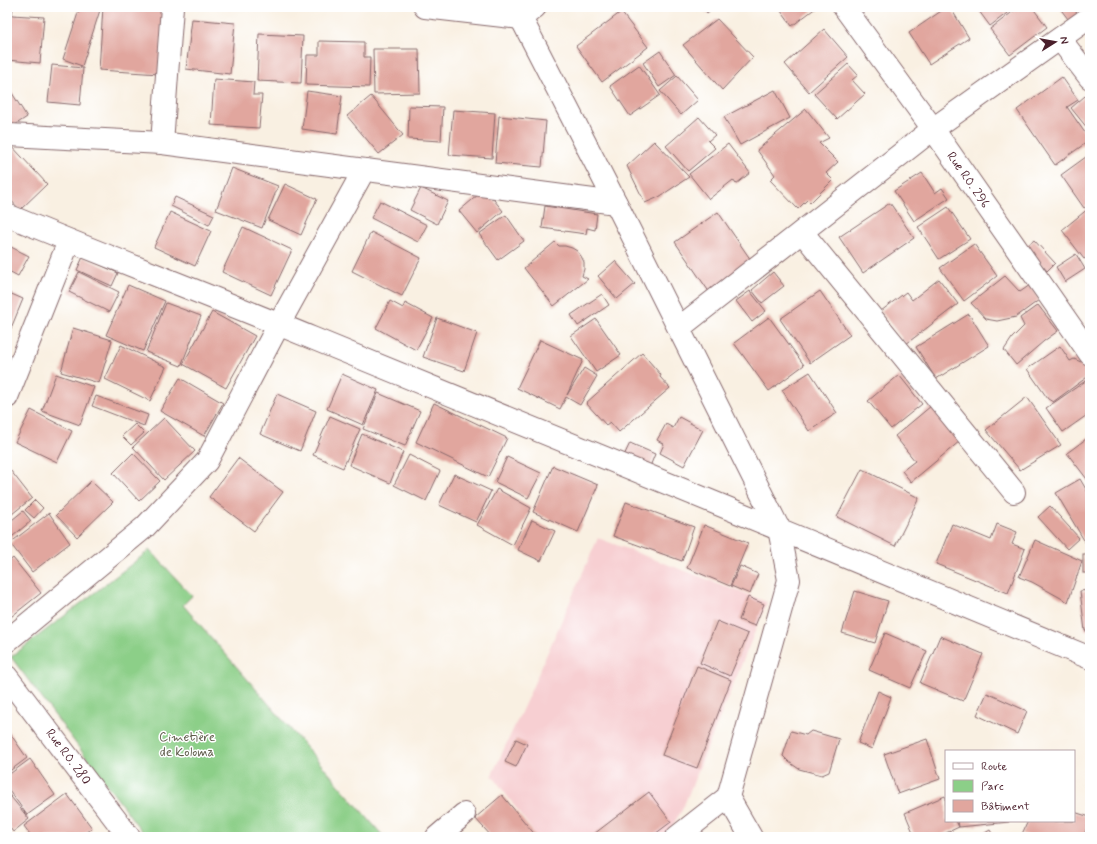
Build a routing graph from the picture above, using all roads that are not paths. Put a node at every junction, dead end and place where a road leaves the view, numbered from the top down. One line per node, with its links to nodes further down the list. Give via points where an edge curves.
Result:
1 (172, 7): 10 (street)
2 (425, 7): 4 (street)
3 (844, 7): 8 (street, Rue RO. 296)
4 (528, 12): 12 (street)
5 (1090, 17): 6 (street)
6 (1060, 39): 7 (street); 8 (street)
7 (1090, 78)
8 (933, 129): 14 (street); 18 (street, Rue RO. 296)
9 (7, 136): 10 (street)
10 (162, 143): 11 (street)
11 (364, 170): 12 (street); 16 (street)
12 (616, 203): 17 (street)
13 (7, 215): 15 (street)
14 (802, 232): 17 (street); 20 (street)
15 (69, 241): 16 (street); 19 (street)
16 (279, 324): 21 (street); 22 (street, via 207,461 145,527)
17 (679, 328): 21 (street)
18 (1090, 354)
19 (7, 397)
20 (1014, 492)
21 (779, 529): 23 (street); 25 (street, via 789,580)
22 (7, 641)
23 (1090, 658)
24 (7, 677): 27 (street, Rue RO. 280)
25 (728, 796): 29 (street); 30 (street)
26 (464, 814): 28 (street)
27 (129, 837)
28 (437, 837)
29 (677, 837)
30 (750, 837)

